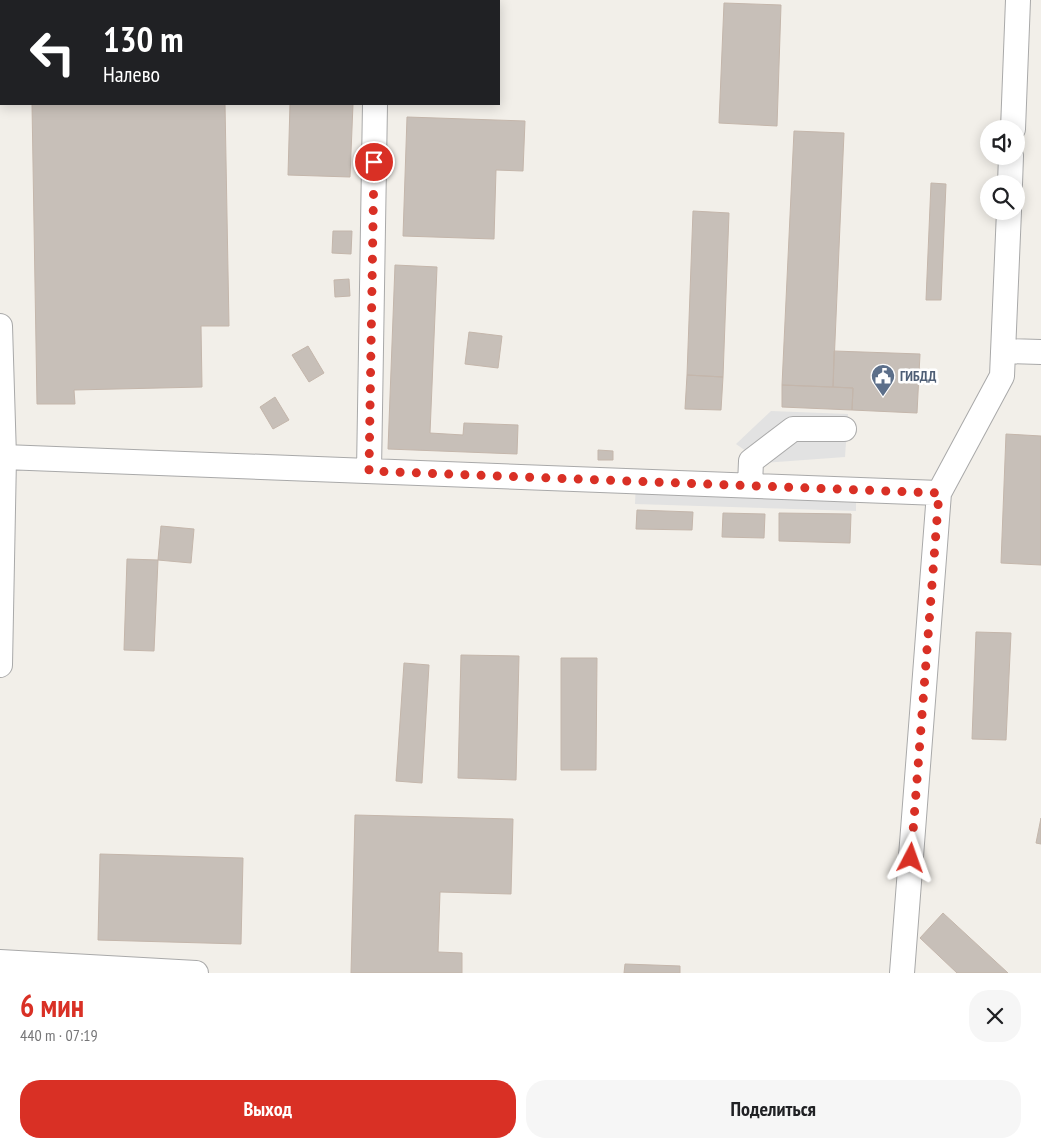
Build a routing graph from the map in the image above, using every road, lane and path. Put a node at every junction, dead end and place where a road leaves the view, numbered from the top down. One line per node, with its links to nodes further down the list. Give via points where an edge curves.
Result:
1 (1018, 0): 3 (lane)
2 (375, 105): 10 (lane)
3 (1013, 120)
4 (1009, 220): 6 (lane)
5 (0, 326): 9 (lane)
6 (1003, 351): 7 (lane); 12 (lane, via 1002,376)
7 (1041, 352)
8 (844, 429): 11 (lane, via 793,429 751,461)
9 (4, 457): 10 (lane); 13 (lane)
10 (369, 471): 11 (lane)
11 (750, 485): 12 (lane)
12 (939, 493): 16 (lane)
13 (0, 665)
14 (0, 962): 15 (lane)
15 (196, 973)
16 (902, 973)

